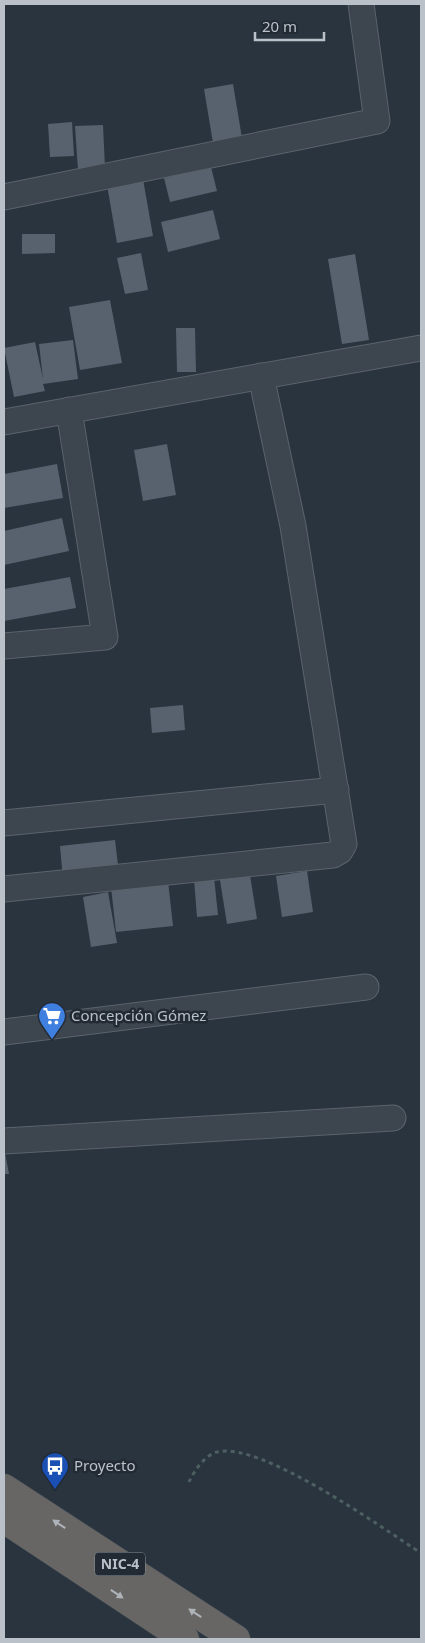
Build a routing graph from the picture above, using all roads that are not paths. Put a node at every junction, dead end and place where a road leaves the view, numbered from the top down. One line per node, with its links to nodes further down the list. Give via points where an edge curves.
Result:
1 (361, 4): 2 (street, via 377,122)
2 (4, 197)
3 (421, 348): 4 (street)
4 (262, 376): 5 (street); 8 (street, via 293,526)
5 (69, 410): 6 (street); 7 (street, via 105,637)
6 (4, 422)
7 (4, 646)
8 (336, 790): 9 (street); 10 (street, via 344,844 333,855)
9 (4, 823)
10 (4, 889)
11 (366, 987): 12 (street)
12 (4, 1032)
13 (393, 1118): 14 (street)
14 (4, 1141)
15 (4, 1488): 18 (highway, NIC-4, one-way to 15)
16 (4, 1519): 17 (highway, NIC-4, one-way to 17)
17 (185, 1639)
18 (236, 1639)

